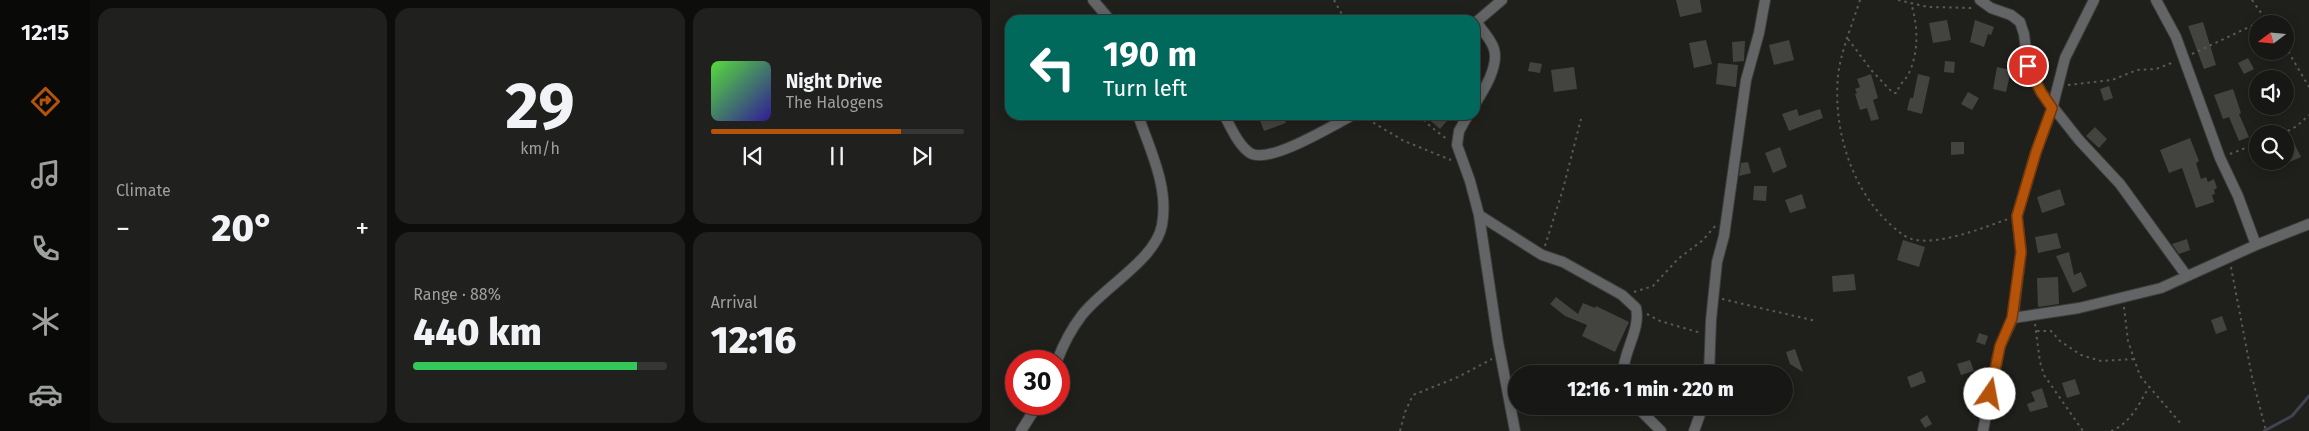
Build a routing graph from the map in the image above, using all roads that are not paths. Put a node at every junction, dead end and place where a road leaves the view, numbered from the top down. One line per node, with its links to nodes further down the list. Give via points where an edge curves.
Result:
1 (1093, 0): 7 (street)
2 (1765, 0): 23 (street, via 1746,80 1713,297)
3 (1980, 0): 11 (street, via 2020,22 2028,66)
4 (2094, 0): 11 (street, via 2065,58)
5 (2156, 0): 18 (street, via 2176,36 2220,158)
6 (1499, 1): 8 (street)
7 (1106, 15)
8 (1480, 19)
9 (1480, 28): 10 (street, via 1492,44 1495,55)
10 (1480, 94)
11 (2052, 108): 19 (street, via 2120,184); 20 (street, via 2017,216 2021,252)
12 (1140, 120): 21 (street, via 1160,179 1162,225 1159,236 1149,251 1082,315)
13 (1227, 120): 14 (street, via 1242,145 1250,153 1261,156 1275,154)
14 (1343, 120)
15 (1465, 120): 16 (street, via 1457,145)
16 (1479, 215): 22 (street, via 1542,255 1563,262 1622,295 1636,308 1637,324); 28 (street)
17 (2309, 224): 18 (street)
18 (2256, 245): 19 (street)
19 (2186, 275): 20 (street, via 2161,288)
20 (2012, 318): 31 (street, via 2000,346)
21 (1063, 350)
22 (1624, 365)
23 (1710, 365)
24 (1031, 415): 27 (street)
25 (1645, 415): 29 (street)
26 (1700, 415): 30 (street)
27 (1021, 431)
28 (1515, 431)
29 (1661, 431)
30 (1694, 431)
31 (1983, 431)

